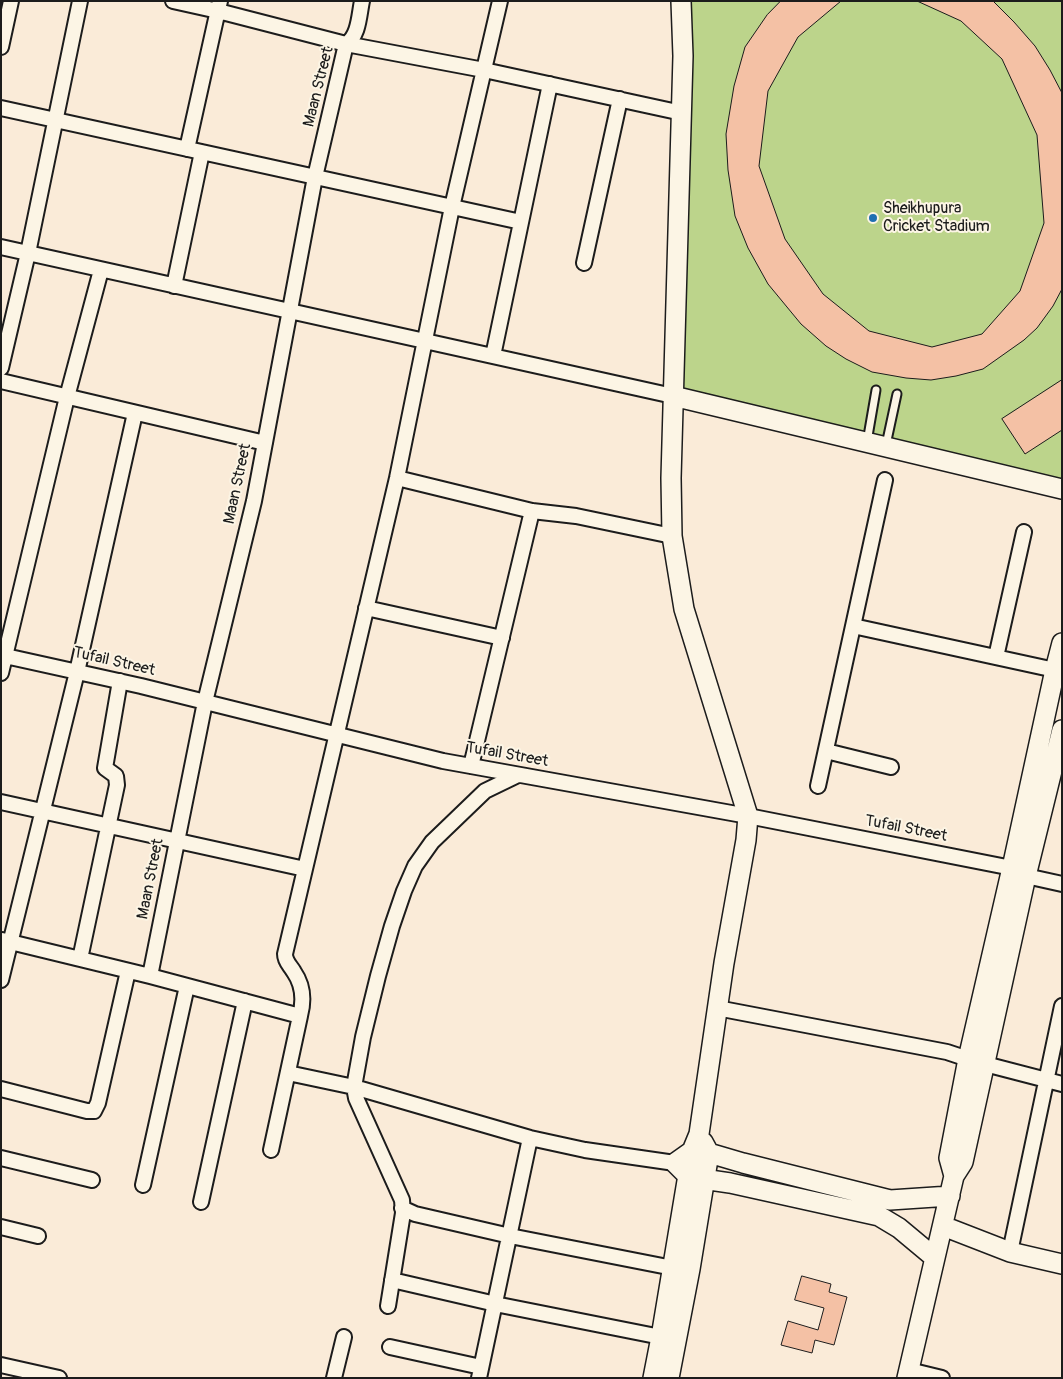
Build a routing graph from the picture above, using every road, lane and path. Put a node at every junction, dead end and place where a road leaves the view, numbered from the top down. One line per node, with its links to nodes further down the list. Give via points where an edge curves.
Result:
1 (12, 1): 9 (street)
2 (80, 1): 15 (street)
3 (173, 1): 7 (street)
4 (362, 1): 8 (street, Maan Street, via 354,36)
5 (500, 1): 10 (street)
6 (681, 1): 14 (street)
7 (219, 6): 8 (street); 16 (street)
8 (346, 44): 10 (street); 18 (street, Maan Street)
9 (1, 47)
10 (484, 70): 11 (street); 19 (street)
11 (550, 84): 12 (street); 20 (street)
12 (620, 99): 14 (street); 23 (street)
13 (1, 108): 15 (street)
14 (682, 113): 34 (street)
15 (55, 120): 16 (street); 22 (street)
16 (187, 149): 17 (street)
17 (202, 152): 18 (street); 25 (street)
18 (315, 177): 19 (street); 26 (street, Maan Street)
19 (452, 207): 20 (street); 27 (street)
20 (521, 222): 28 (street)
21 (1, 247): 22 (street)
22 (28, 253): 24 (street); 29 (street)
23 (584, 262)
24 (101, 270): 25 (street); 33 (street)
25 (174, 286): 26 (street)
26 (289, 310): 27 (street); 36 (street, Maan Street)
27 (426, 341): 28 (street); 38 (street)
28 (493, 356): 34 (street)
29 (1, 368)
30 (1, 381): 33 (street)
31 (876, 390): 37 (lane)
32 (897, 394): 37 (lane)
33 (67, 396): 35 (street); 48 (street)
34 (673, 396): 37 (street); 43 (street)
35 (135, 412): 36 (street); 51 (street)
36 (265, 443): 54 (street, Maan Street)
37 (876, 445): 40 (street)
38 (397, 478): 41 (street); 44 (street)
39 (885, 480): 45 (street)
40 (1062, 489)
41 (532, 511): 43 (street, via 576,516); 46 (street)
42 (1024, 532): 49 (street)
43 (672, 536): 64 (street, via 684,609)
44 (366, 608): 46 (street); 56 (street)
45 (853, 626): 49 (street); 57 (street)
46 (502, 638): 58 (street)
47 (1062, 643): 50 (street)
48 (3, 656): 51 (street, Tufail Street); 52 (street)
49 (996, 657): 50 (street)
50 (1055, 670): 68 (street)
51 (77, 672): 53 (street, Tufail Street); 63 (street)
52 (1, 673)
53 (120, 682): 54 (street, Tufail Street); 65 (street, via 105,768 117,779)
54 (205, 702): 56 (street, Tufail Street); 66 (street, Maan Street)
55 (1062, 730): 68 (street)
56 (337, 735): 58 (street, Tufail Street); 67 (street)
57 (826, 751): 59 (street); 61 (street)
58 (471, 766): 60 (street, Tufail Street)
59 (891, 767)
60 (518, 775): 64 (street, Tufail Street); 84 (street, via 485,792 432,842 416,866 392,926 363,1037)
61 (818, 786)
62 (1, 802): 63 (street)
63 (43, 811): 65 (street); 70 (street)
64 (748, 816): 68 (street, Tufail Street); 78 (street)
65 (109, 825): 66 (street); 71 (street)
66 (177, 840): 67 (street); 73 (street, Maan Street)
67 (306, 869): 79 (street, via 285,954 285,960 301,987)
68 (1019, 872): 69 (street, Tufail Street); 80 (street)
69 (1062, 884)
70 (6, 941): 71 (street); 74 (street)
71 (80, 958): 72 (street)
72 (128, 970): 73 (street); 85 (street, via 94,1111)
73 (150, 976): 75 (street)
74 (1, 980)
75 (187, 986): 76 (street); 93 (street)
76 (245, 1001): 79 (street); 95 (street)
77 (1062, 1006): 82 (street)
78 (717, 1008): 80 (street, via 947,1052); 87 (street)
79 (300, 1016): 81 (street)
80 (976, 1062): 82 (street); 94 (street, via 963,1162 954,1176)
81 (288, 1073): 84 (street); 88 (street)
82 (1045, 1080): 83 (street); 101 (street)
83 (1062, 1084)
84 (354, 1087): 86 (street); 96 (street, via 402,1200)
85 (1, 1089)
86 (530, 1138): 90 (street); 100 (street)
87 (700, 1146): 90 (street); 91 (street); 94 (street, via 743,1163 890,1200)
88 (271, 1150)
89 (1, 1158): 92 (street)
90 (675, 1163): 91 (street)
91 (697, 1178): 102 (street, via 880,1216); 104 (street); 117 (street, via 690,1269)
92 (92, 1180)
93 (144, 1185)
94 (950, 1196): 97 (street)
95 (201, 1202)
96 (402, 1208): 100 (street, via 415,1214); 105 (street)
97 (943, 1226): 101 (street); 102 (street)
98 (1, 1227): 99 (street)
99 (38, 1236)
100 (510, 1236): 104 (street); 106 (street)
101 (1010, 1252): 103 (street)
102 (935, 1258): 113 (street)
103 (1062, 1264)
104 (673, 1268): 109 (street)
105 (392, 1280): 106 (street); 107 (street)
106 (494, 1303): 109 (street); 112 (street)
107 (388, 1306)
108 (344, 1337): 115 (street)
109 (661, 1337): 116 (street)
110 (390, 1347): 112 (street)
111 (1, 1365): 114 (street)
112 (480, 1373)
113 (908, 1374): 118 (street)
114 (52, 1377)
115 (334, 1378)
116 (653, 1378)
117 (669, 1378)
118 (942, 1378)

